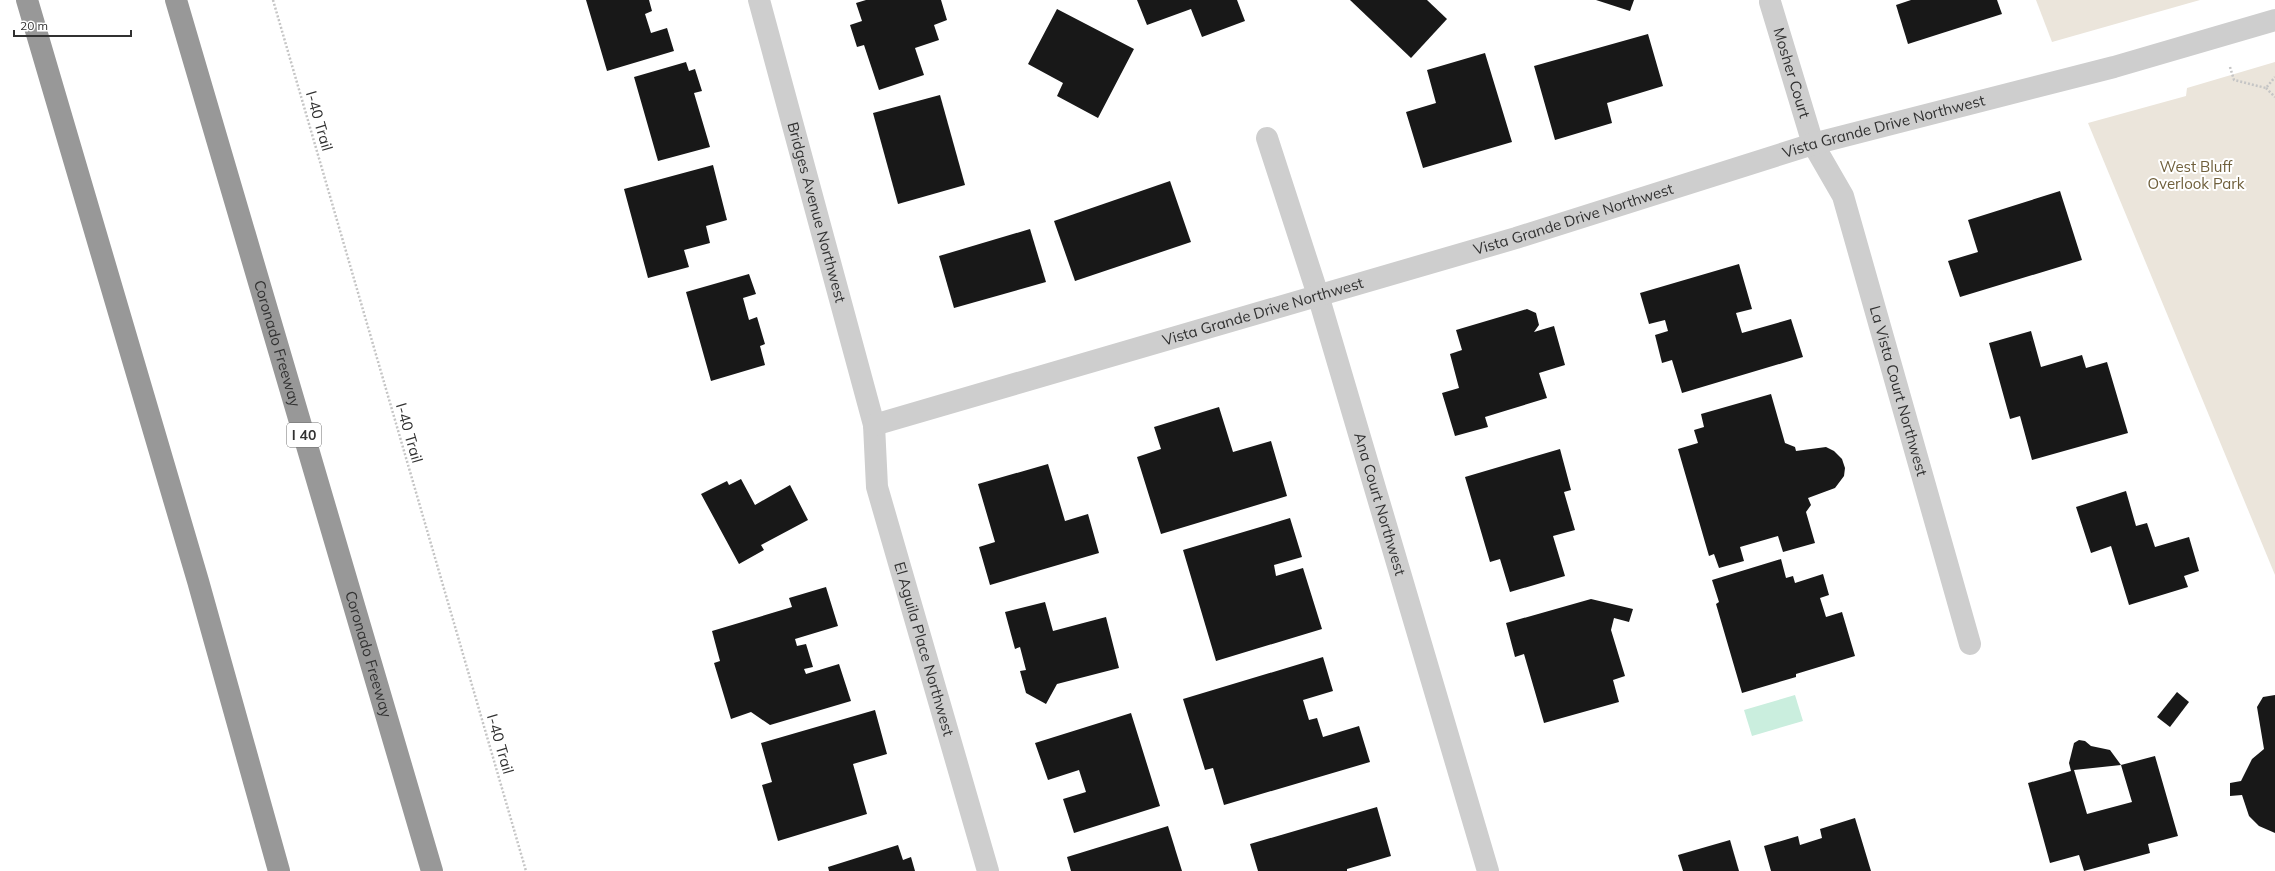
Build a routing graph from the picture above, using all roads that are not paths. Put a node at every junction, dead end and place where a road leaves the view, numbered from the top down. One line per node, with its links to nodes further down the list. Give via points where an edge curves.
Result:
1 (27, 0): 11 (highway, via 196,573)
2 (176, 0): 12 (highway, Coronado Freeway / I 40)
3 (759, 0): 9 (street, Bridges Avenue Northwest)
4 (1770, 2): 7 (street, Mosher Court)
5 (2275, 20): 7 (street, Vista Grande Drive Northwest, via 2114,67)
6 (1267, 138): 8 (street, Ana Court Northwest)
7 (1813, 144): 8 (street, Vista Grande Drive Northwest, via 1516,238); 10 (street, La Vista Court Northwest, via 1843,196)
8 (1318, 295): 9 (street, Vista Grande Drive Northwest); 14 (street, Ana Court Northwest)
9 (874, 425): 13 (street, El Aguila Place Northwest, via 877,487)
10 (1970, 644)
11 (278, 871)
12 (432, 871)
13 (988, 871)
14 (1488, 871)

